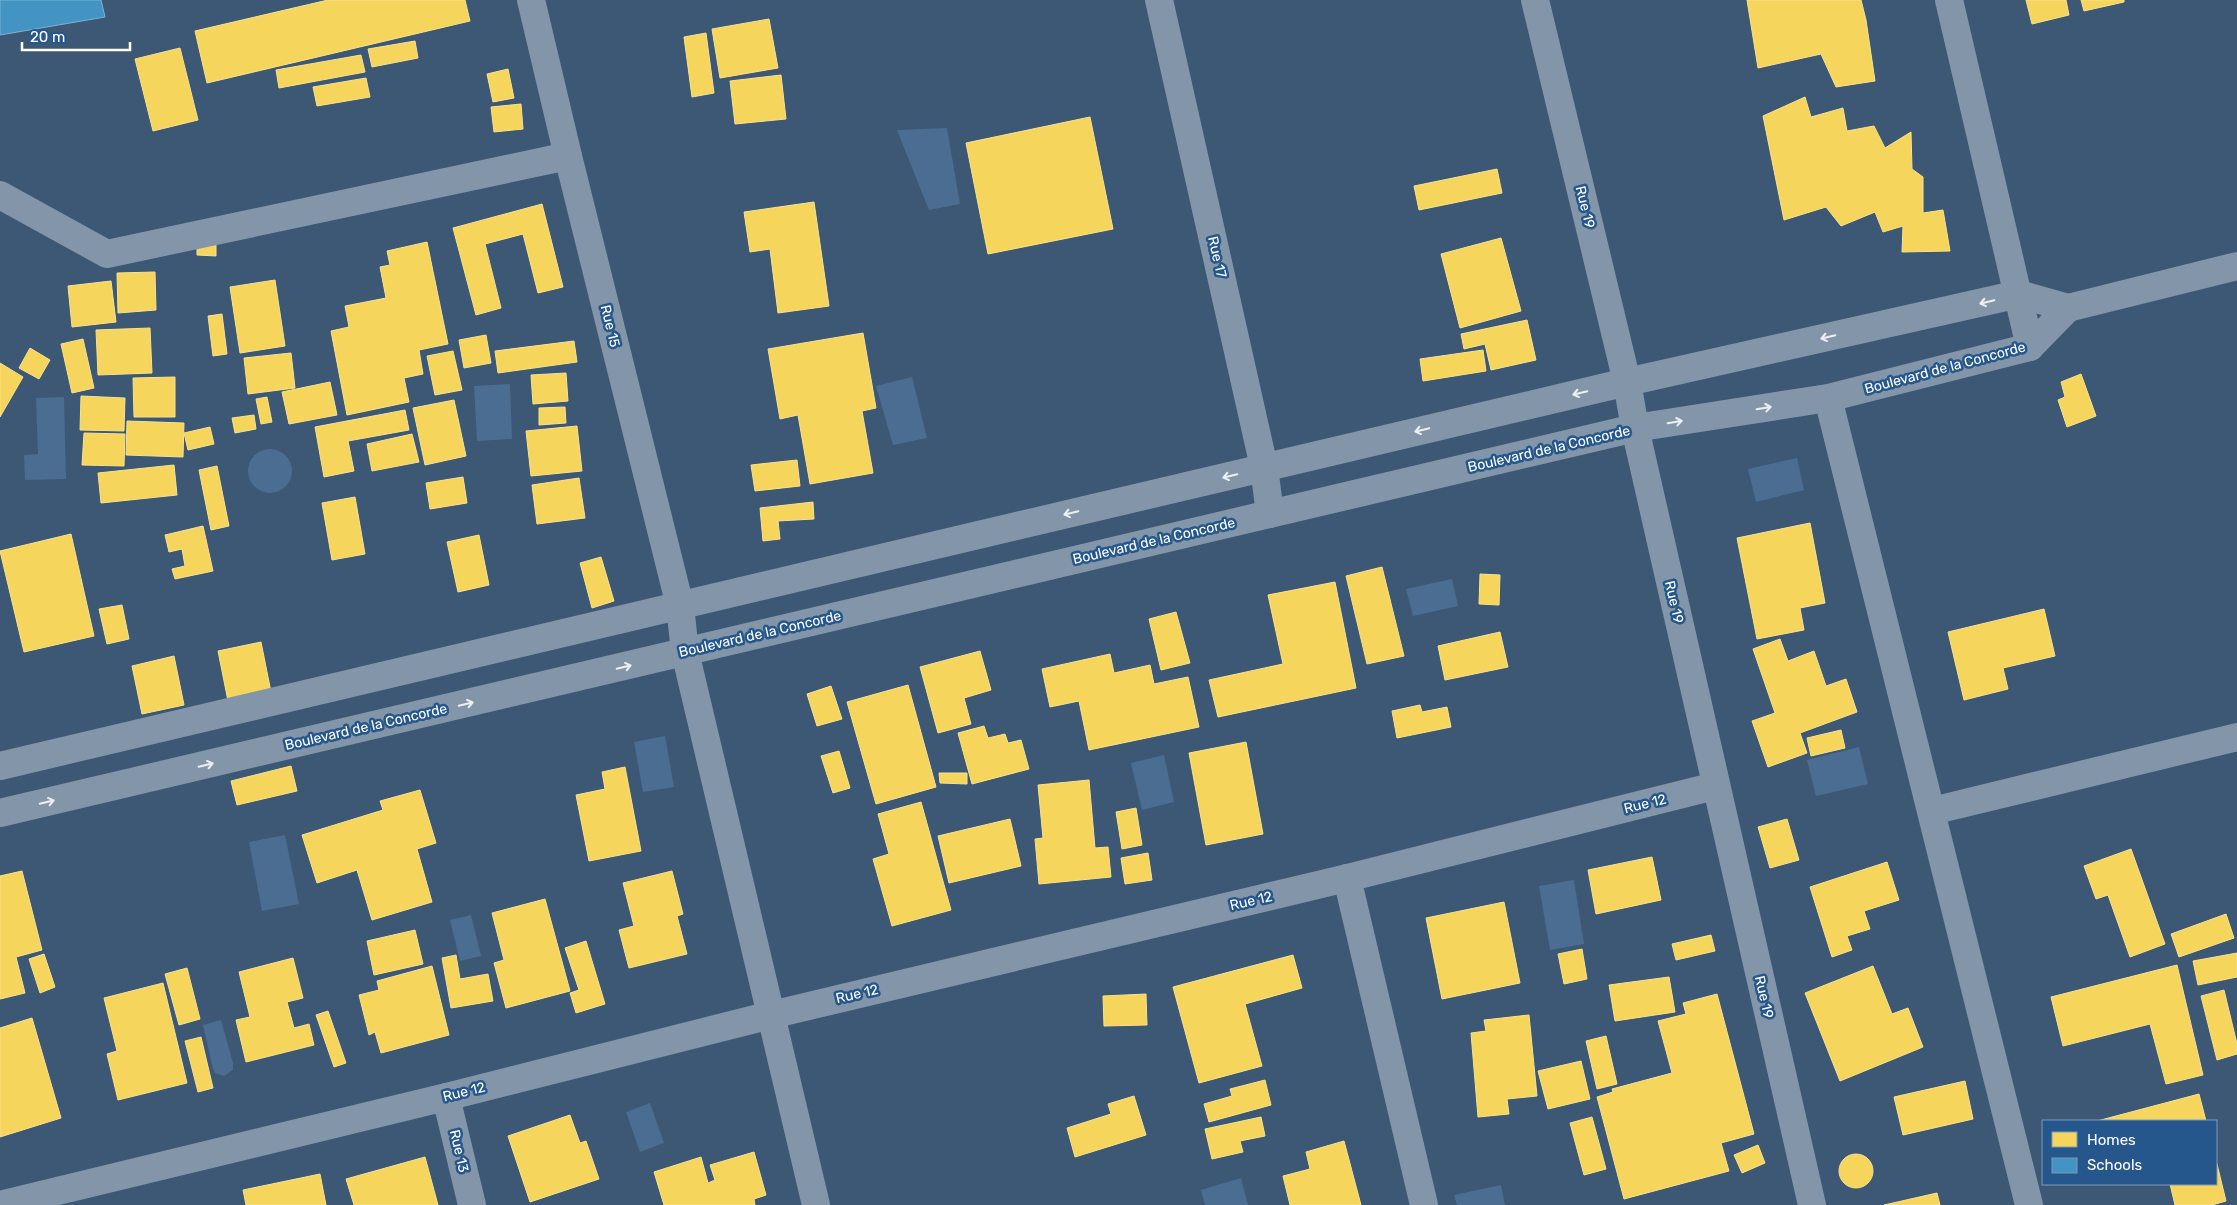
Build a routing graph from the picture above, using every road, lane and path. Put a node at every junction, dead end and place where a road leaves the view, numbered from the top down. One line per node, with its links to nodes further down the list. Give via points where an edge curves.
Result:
1 (531, 0): 5 (street, Rue 15)
2 (1159, 0): 14 (street, Rue 17)
3 (1535, 0): 11 (street, Rue 19)
4 (1949, 0): 8 (street)
5 (568, 156): 6 (street, via 107,254); 16 (street, Rue 15)
6 (0, 195)
7 (2237, 266): 9 (street)
8 (2020, 294): 9 (street); 10 (street); 11 (street, one-way to 11)
9 (2068, 308): 10 (street, Boulevard de la Concorde)
10 (2030, 347): 12 (street, Boulevard de la Concorde)
11 (1627, 382): 13 (street, Rue 19); 14 (street, one-way to 14)
12 (1828, 398): 13 (street, Boulevard de la Concorde, one-way to 12); 21 (street)
13 (1635, 428): 15 (street, Boulevard de la Concorde); 20 (street, Rue 19)
14 (1264, 467): 15 (street, Rue 17); 16 (street, one-way to 16)
15 (1270, 514): 17 (street, Boulevard de la Concorde)
16 (680, 606): 17 (street, Rue 15); 19 (street)
17 (685, 652): 22 (street, Boulevard de la Concorde, one-way to 17); 24 (street, Rue 15)
18 (2237, 738): 21 (street)
19 (0, 766)
20 (1715, 786): 23 (street, Rue 12); 30 (street, Rue 19)
21 (1932, 811): 31 (street)
22 (0, 813)
23 (1347, 878): 24 (street, Rue 12); 29 (street)
24 (771, 1014): 25 (street, Rue 12); 28 (street, Rue 15)
25 (446, 1097): 26 (street, Rue 12); 27 (street, Rue 13)
26 (0, 1205)
27 (472, 1205)
28 (816, 1205)
29 (1424, 1205)
30 (1812, 1205)
31 (2029, 1205)

